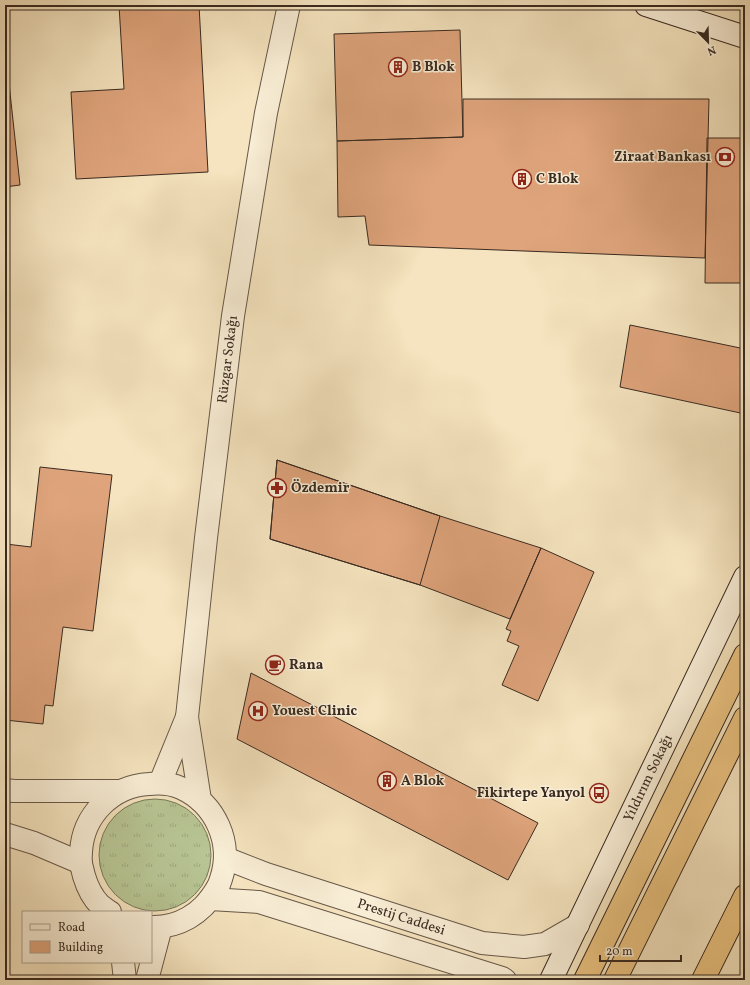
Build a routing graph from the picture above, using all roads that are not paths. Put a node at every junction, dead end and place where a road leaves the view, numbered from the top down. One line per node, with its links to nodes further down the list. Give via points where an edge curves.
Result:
1 (289, 5): 6 (street, Rüzgar Sokağı, via 266,113 233,316)
2 (646, 5): 3 (street)
3 (745, 37)
4 (745, 577): 18 (street, Yıldırım Sokağı)
5 (745, 655): 27 (highway)
6 (187, 717): 8 (street); 11 (street)
7 (745, 718): 28 (highway)
8 (160, 783): 10 (street, via 139,784); 11 (street, via 181,788)
9 (5, 790): 10 (street)
10 (119, 791): 14 (street, via 101,804 89,822 82,842)
11 (200, 800): 13 (street, via 214,816 223,837)
12 (5, 834): 14 (street)
13 (225, 858): 16 (street, via 221,880); 18 (street, Prestij Caddesi, via 260,872 482,943 524,947 545,944)
14 (81, 863): 17 (street, via 87,885 99,904)
15 (745, 896): 29 (highway)
16 (210, 899): 19 (street, via 197,913 180,922); 25 (street, Prestij Caddesi, via 259,902)
17 (109, 911)
18 (578, 925): 26 (street, Yıldırım Sokağı)
19 (156, 927): 20 (street)
20 (152, 951)
21 (123, 963): 23 (street)
22 (150, 963): 24 (street)
23 (125, 980)
24 (147, 980)
25 (505, 980)
26 (552, 980)
27 (585, 980)
28 (615, 980)
29 (703, 980)

